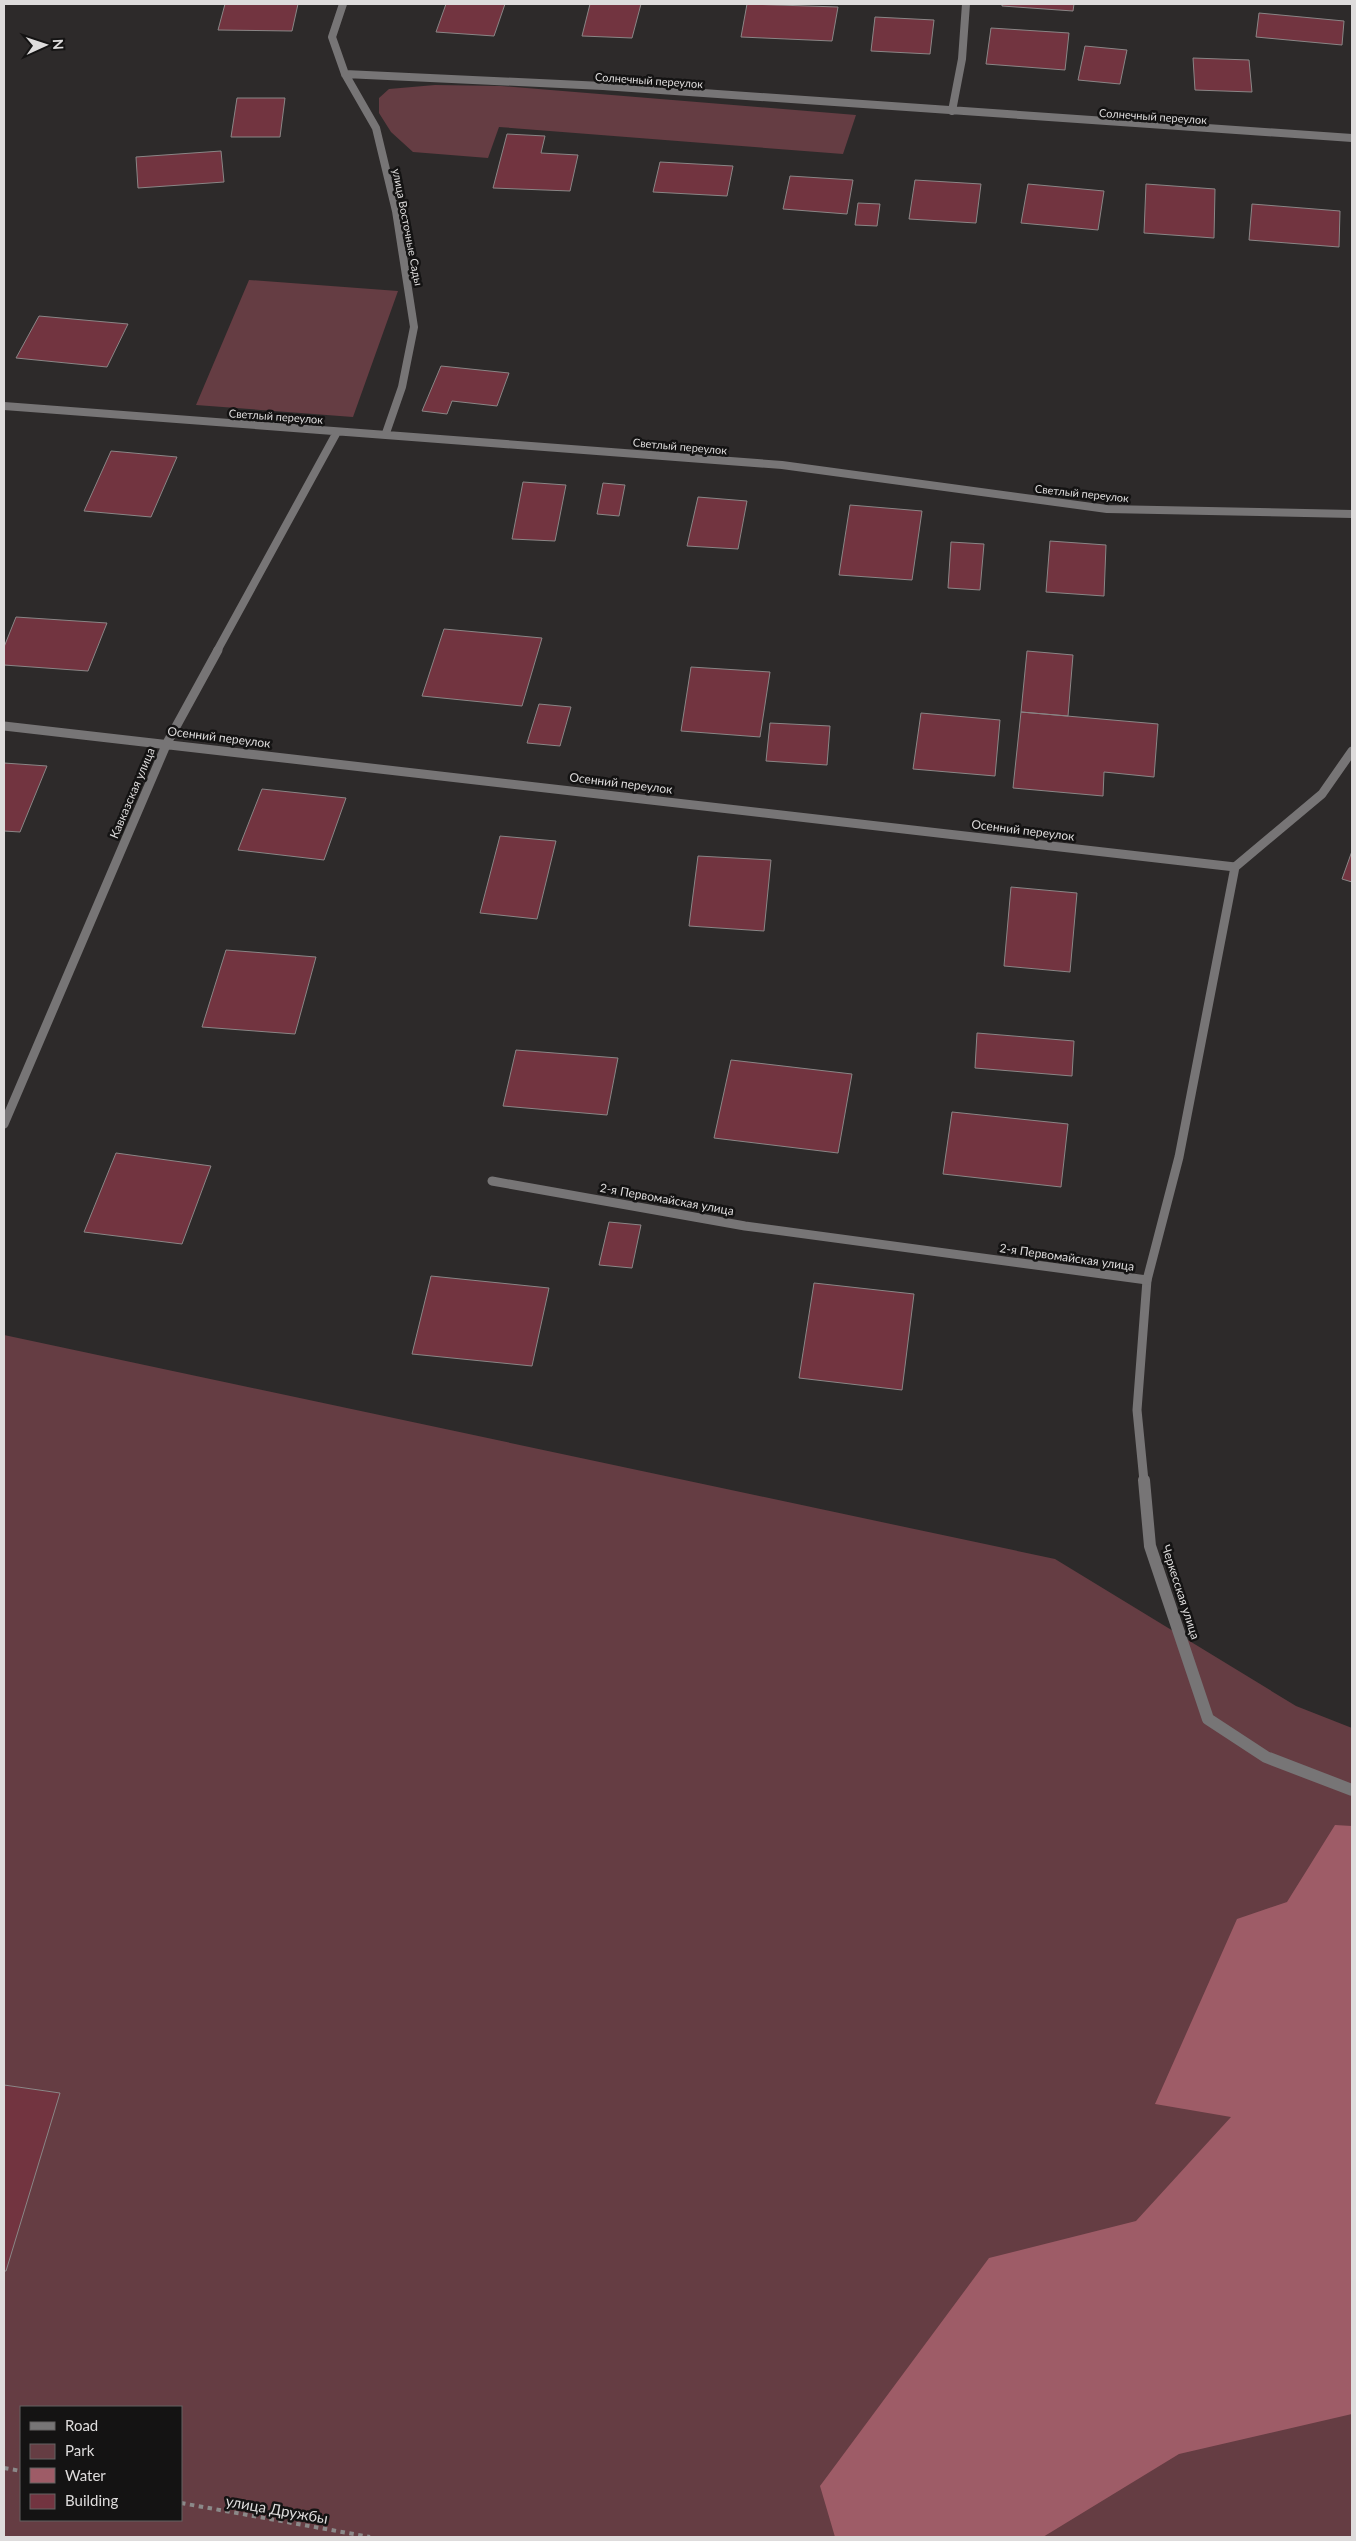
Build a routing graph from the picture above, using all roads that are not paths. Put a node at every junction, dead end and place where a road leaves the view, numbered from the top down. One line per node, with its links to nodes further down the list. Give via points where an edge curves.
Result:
1 (343, 4): 3 (street, улица Восточные Сады, via 332,37)
2 (966, 4): 4 (street, via 962,59)
3 (345, 74): 4 (street, Солнечный переулок, via 603,86); 8 (street, улица Восточные Сады, via 376,128 396,211 414,327 402,387)
4 (952, 111): 5 (street, Солнечный переулок)
5 (1352, 138)
6 (4, 406): 7 (street, Светлый переулок)
7 (337, 432): 8 (street, Светлый переулок); 11 (street, Кавказcкая улица)
8 (386, 433): 9 (street, Светлый переулок, via 782,465 1107,509)
9 (1352, 514)
10 (4, 726): 11 (street, Осенний переулок)
11 (167, 743): 13 (street, Осенний переулок); 14 (street, Кавказcкая улица)
12 (1352, 751): 13 (street, via 1322,794)
13 (1235, 867): 16 (street, 2-я Первомайская улица, via 1179,1157)
14 (4, 1124)
15 (492, 1181): 16 (street, 2-я Первомайская улица, via 745,1226)
16 (1147, 1280): 17 (street, Черкесская улица, via 1137,1410 1150,1546 1208,1719 1266,1757)
17 (1352, 1790)

